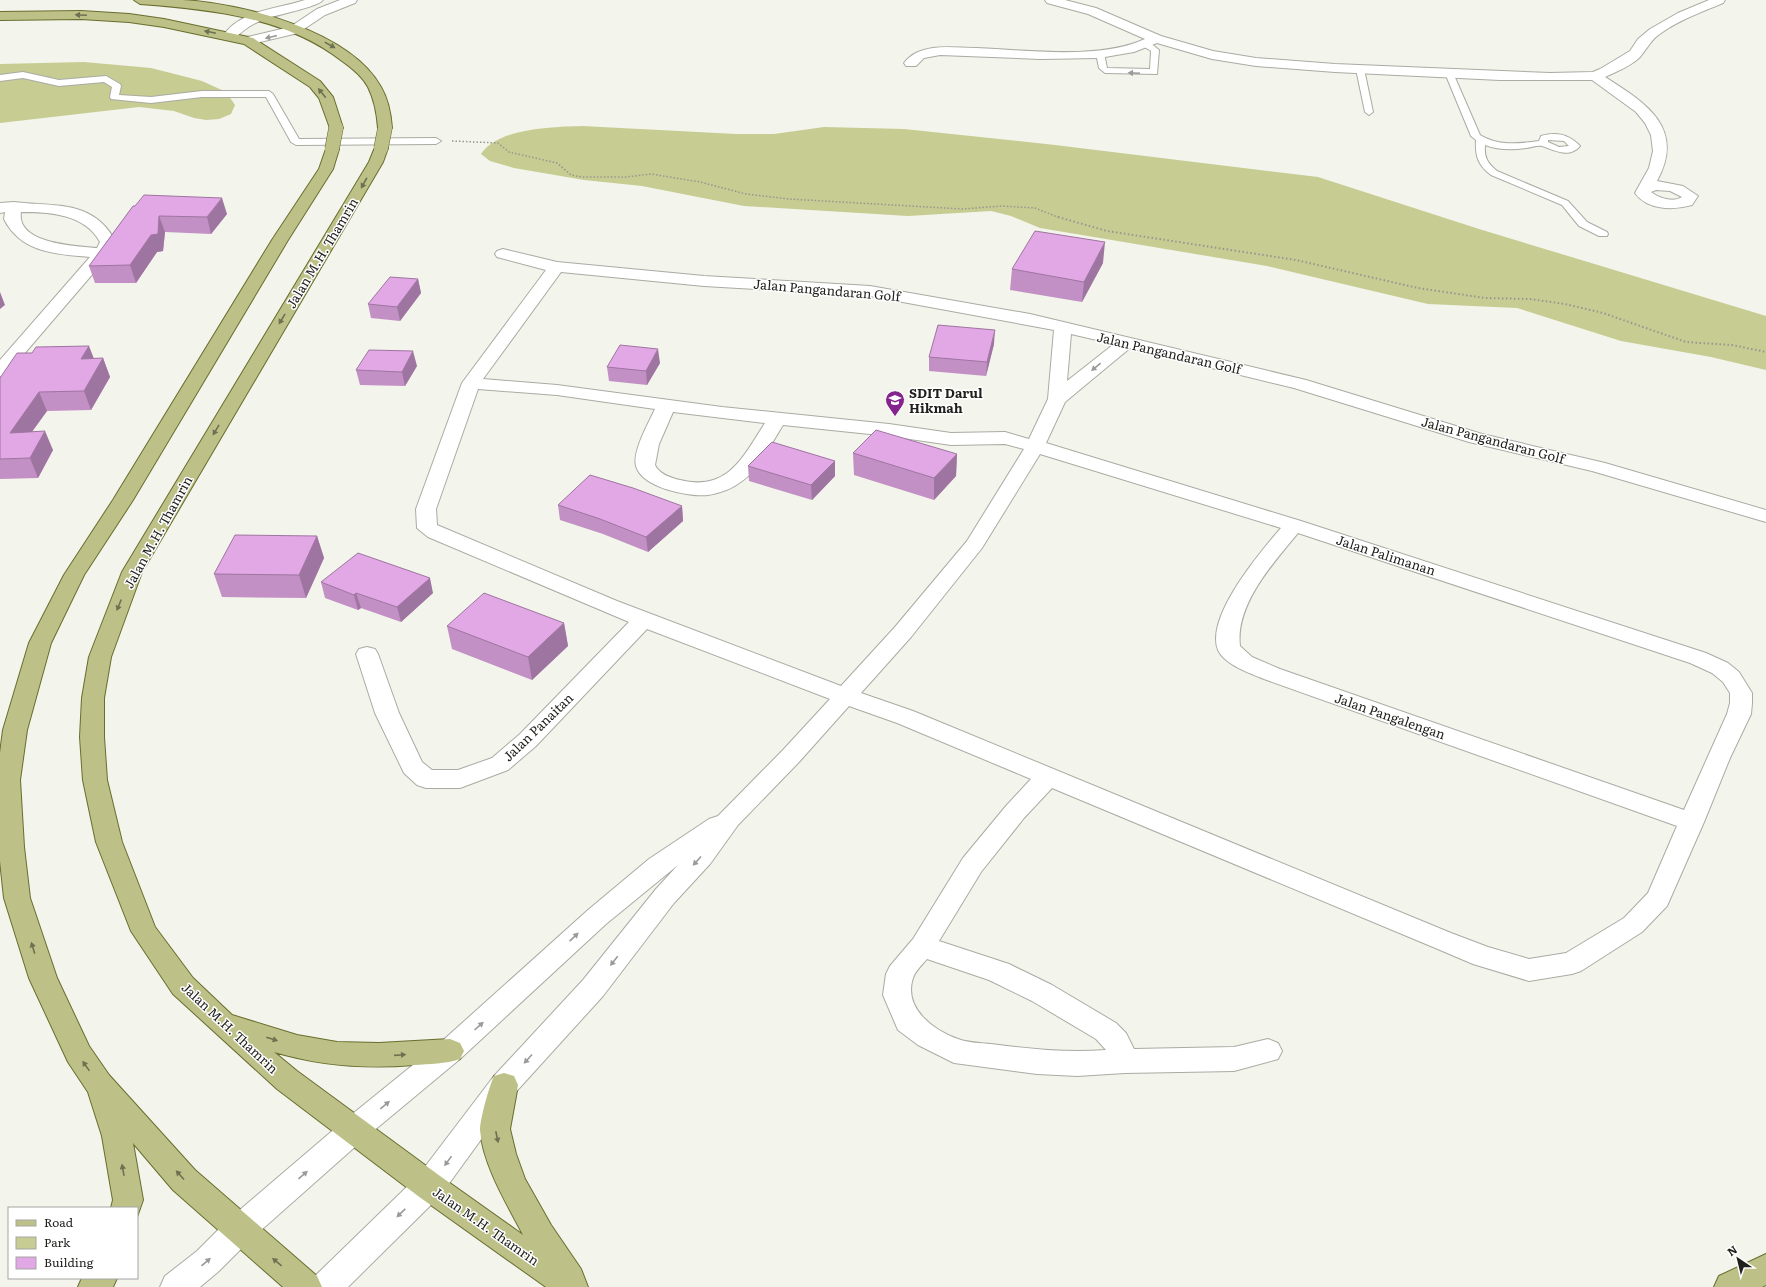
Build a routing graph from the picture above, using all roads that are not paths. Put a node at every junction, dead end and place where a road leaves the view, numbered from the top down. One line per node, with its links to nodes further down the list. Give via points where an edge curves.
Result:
1 (140, 0): 9 (main road, Jalan M.H. Thamrin, via 192,5)
2 (317, 0): 6 (street)
3 (351, 0): 7 (street)
4 (1051, 0): 13 (street, via 1098,13)
5 (1719, 0): 18 (street, via 1670,22 1654,32 1626,61)
6 (300, 6): 7 (street); 9 (street)
7 (321, 12): 10 (street)
8 (0, 16): 11 (main road, one-way to 8, via 129,18 81,15)
9 (256, 16): 10 (main road, Jalan M.H. Thamrin); 11 (street)
10 (294, 30): 12 (street, one-way to 12); 47 (main road, Jalan M.H. Thamrin, one-way to 47, via 334,48 365,75 375,89 384,114 383,138 359,192 132,572 100,657 93,698 95,780 109,842 144,931 183,986)
11 (229, 36): 12 (main road)
12 (248, 41): 51 (main road, one-way to 12, via 78,1054 43,978 17,898 11,847 8,780 15,730 40,643 74,575 123,500 280,240 326,169 334,139 326,97 315,84)
13 (1151, 41): 14 (street, via 1126,50); 14 (lane, one-way to 14, via 1155,50 1154,72 1105,70); 16 (street, via 1256,62)
14 (1100, 53): 15 (street, via 1063,56 944,51 923,53)
15 (911, 63)
16 (1360, 69): 17 (street); 20 (lane)
17 (1449, 74): 18 (street); 21 (lane, via 1476,136)
18 (1595, 76): 24 (street, via 1632,101 1648,116 1659,132 1662,154)
19 (0, 78): 22 (lane, via 22,75 60,83 106,80 118,86 114,97 152,100 202,94 269,94 296,142)
20 (1369, 112)
21 (1481, 140): 23 (lane, via 1510,146); 26 (lane, via 1481,158 1488,169 1566,203 1583,224)
22 (436, 141)
23 (1543, 143)
24 (1645, 188)
25 (7, 208): 27 (street, via 23,235 37,243); 27 (street, via 67,211 94,223 105,232 108,242)
26 (1603, 234)
27 (102, 253): 32 (street)
28 (502, 254): 29 (street, Jalan Pangandaran Golf, via 531,263)
29 (557, 267): 30 (street, Jalan Pangandaran Golf, via 704,281 870,291); 33 (street)
30 (1063, 327): 31 (street, Jalan Pangandaran Golf); 34 (street)
31 (1126, 343): 34 (street, one-way to 34); 38 (street, Jalan Pangandaran Golf, via 1300,384 1476,438 1598,467)
32 (0, 371)
33 (471, 383): 35 (street, Jalan Palimanan, via 557,390); 40 (street, via 426,509 427,528)
34 (1057, 399): 37 (street)
35 (666, 406): 36 (street, Jalan Palimanan); 36 (street, via 647,453 645,465 648,473 655,478 682,487 716,487 740,473)
36 (777, 419): 37 (street, Jalan Palimanan, via 951,439 1004,438)
37 (1035, 446): 39 (street, Jalan Palimanan); 42 (street, via 975,544 918,614)
38 (1766, 516)
39 (1294, 525): 45 (street, Jalan Palimanan, via 1698,658 1720,668 1731,677 1741,693 1739,714); 45 (street, Jalan Pangalengan, via 1244,590 1227,632 1229,650 1244,662 1280,677)
40 (644, 620): 41 (street, Jalan Panaitan, via 528,740 500,764 460,780 426,779 412,767 387,713); 42 (street)
41 (367, 654)
42 (845, 696): 43 (street, via 905,717); 44 (street)
43 (1048, 776): 45 (street, via 1475,954 1529,970 1572,964 1633,925 1658,899); 46 (street, via 972,865)
44 (729, 819): 48 (street, one-way to 44, via 597,917 658,866); 52 (street, one-way to 52, via 701,857 665,896 593,988)
45 (1692, 822)
46 (922, 946): 50 (street, via 999,972 1049,997 1106,1031 1116,1041); 50 (street, via 900,974 897,995 908,1022 928,1037 954,1051 1037,1062 1077,1064)
47 (222, 1023): 48 (main road, one-way to 48, via 297,1046 336,1054 389,1056); 53 (main road, Jalan M.H. Thamrin, via 287,1080)
48 (450, 1051): 53 (street, one-way to 48)
49 (1268, 1051): 50 (street, via 1234,1059)
50 (1125, 1061)
51 (99, 1084): 55 (main road, one-way to 51, via 128,1200 117,1136); 56 (main road, one-way to 51, via 184,1180)
52 (504, 1085): 54 (street, one-way to 54); 63 (main road, one-way to 63, via 495,1128 501,1154 512,1184 540,1235)
53 (355, 1129): 54 (main road, Jalan M.H. Thamrin); 56 (street, one-way to 53)
54 (429, 1186): 62 (street, one-way to 62); 63 (main road, Jalan M.H. Thamrin)
55 (126, 1207)
56 (239, 1230): 60 (street, one-way to 56, via 208,1261); 61 (main road, one-way to 56)
57 (1766, 1269): 64 (main road)
58 (100, 1279): 59 (main road)
59 (94, 1287)
60 (176, 1287)
61 (306, 1287)
62 (326, 1287)
63 (574, 1287)
64 (1730, 1287)

